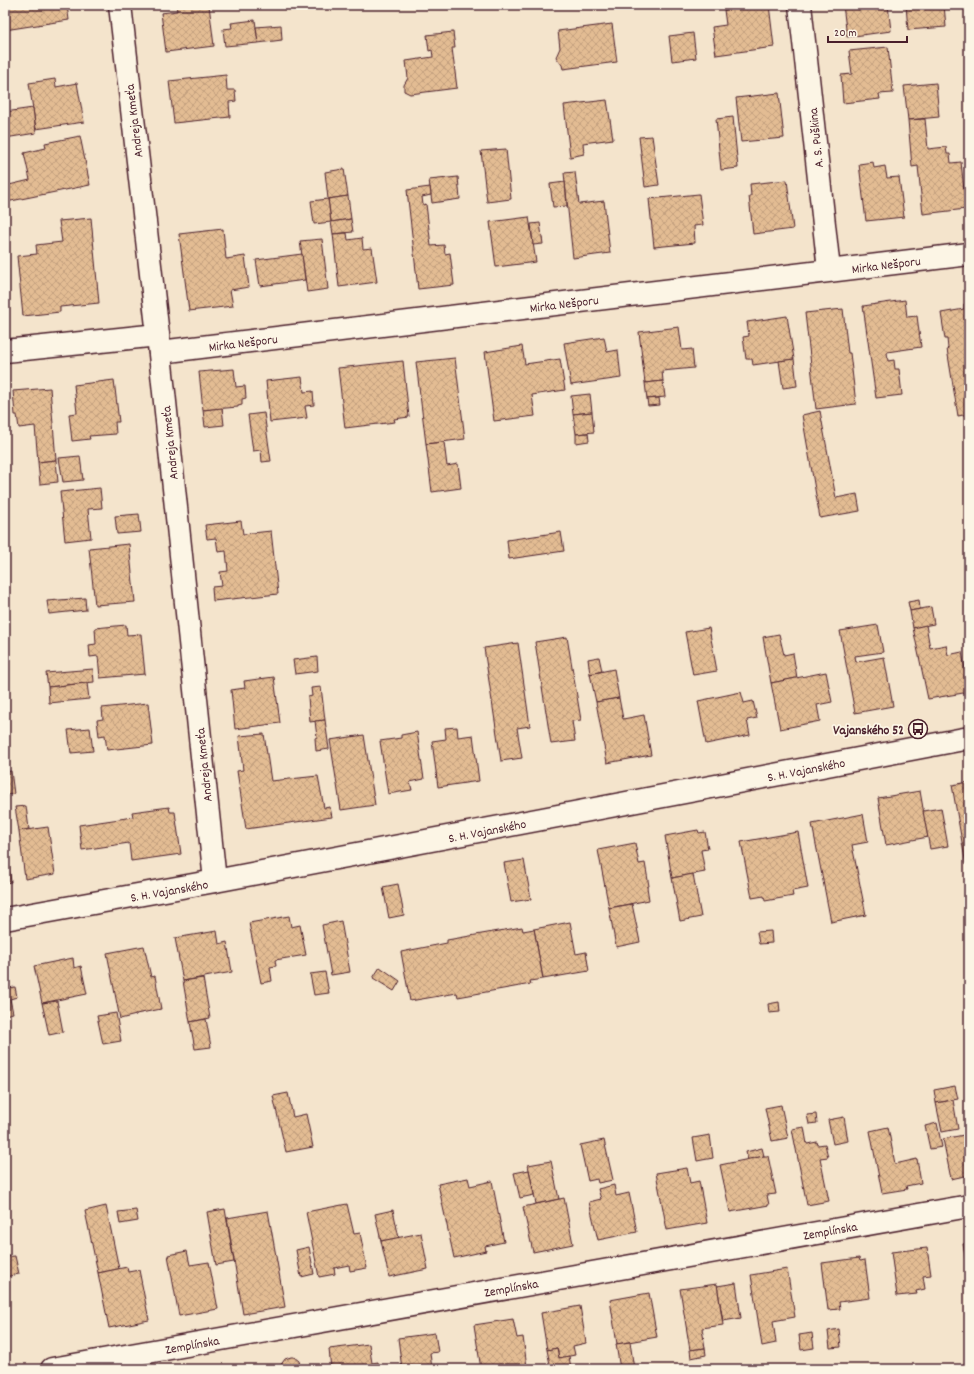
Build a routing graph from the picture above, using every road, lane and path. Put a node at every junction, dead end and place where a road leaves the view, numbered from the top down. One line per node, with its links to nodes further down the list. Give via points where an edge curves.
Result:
1 (120, 5): 5 (street, Andreja Kmeťa)
2 (800, 5): 4 (street, A. S. Puškina)
3 (969, 254): 4 (street, Mirka Nešporu)
4 (829, 270): 5 (street, Mirka Nešporu)
5 (159, 343): 6 (street, Mirka Nešporu); 8 (street, Andreja Kmeťa)
6 (5, 351)
7 (969, 738): 8 (street, S. H. Vajanského)
8 (215, 881): 9 (street, S. H. Vajanského)
9 (5, 919)
10 (969, 1206): 11 (street, Zemplínska)
11 (52, 1369)

